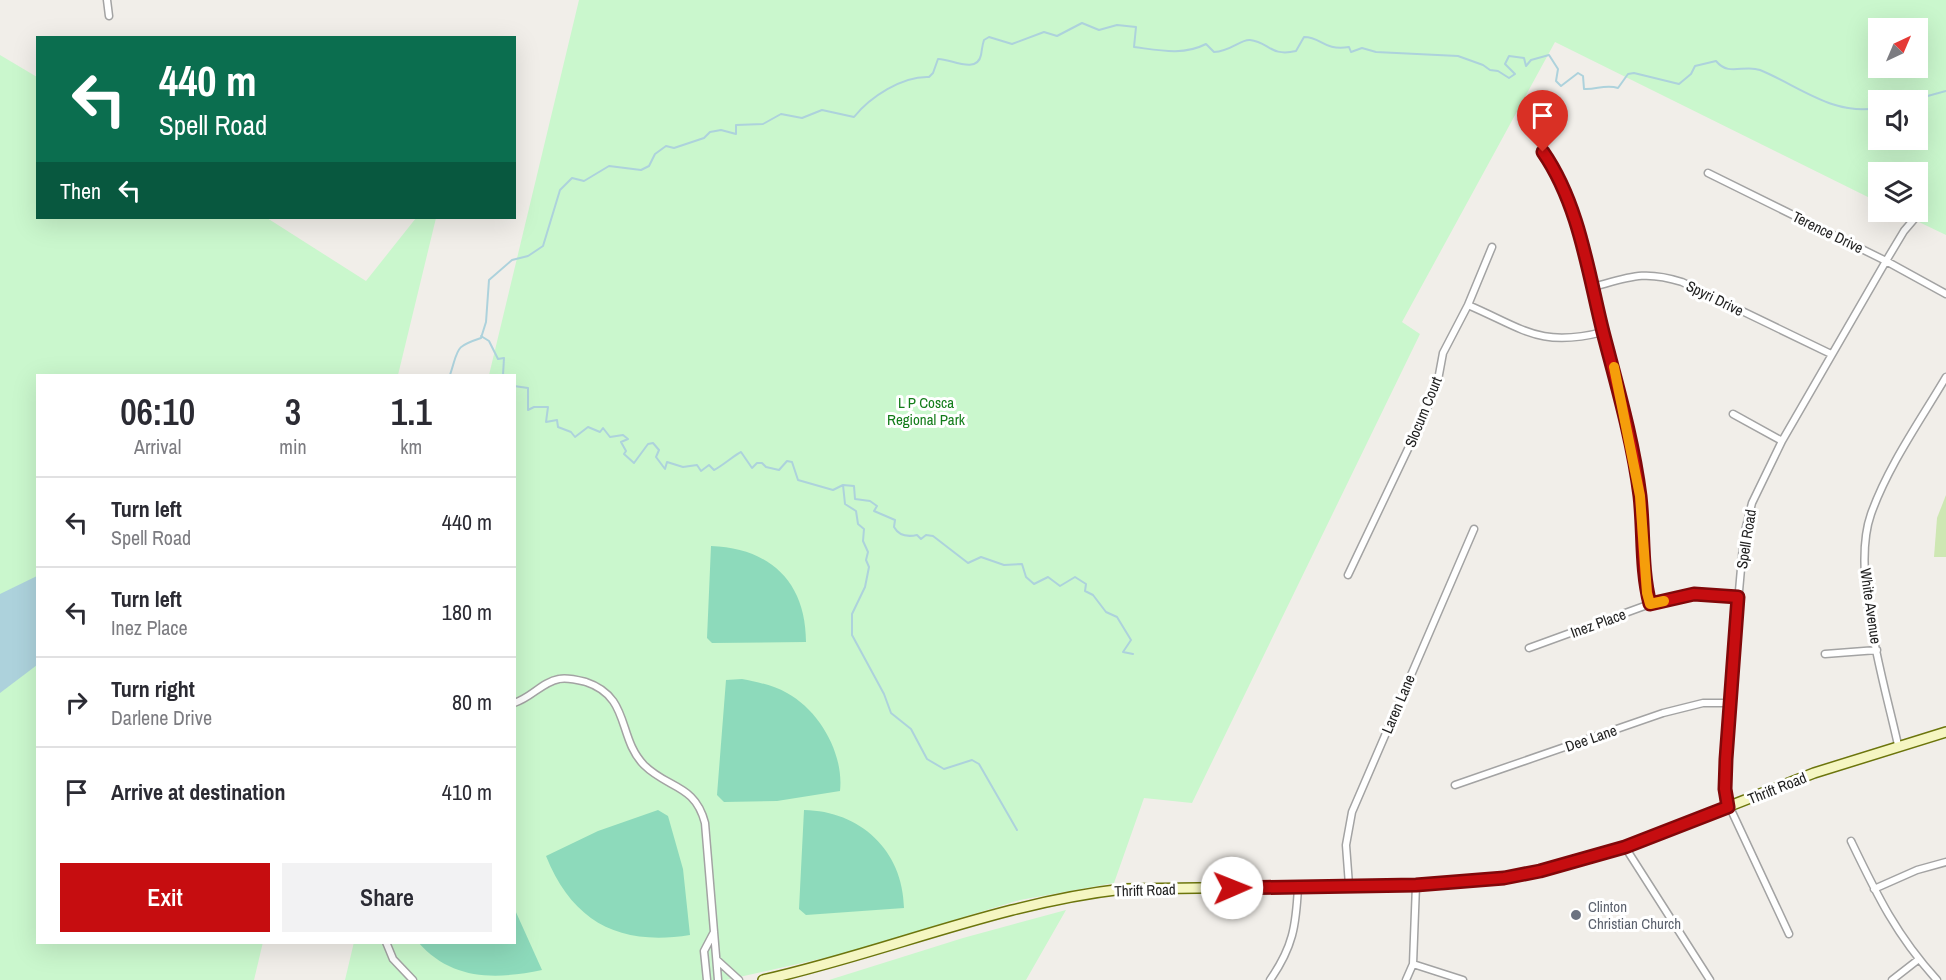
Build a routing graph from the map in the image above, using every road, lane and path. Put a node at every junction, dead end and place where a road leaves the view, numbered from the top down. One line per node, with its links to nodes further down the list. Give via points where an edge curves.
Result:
1 (107, 0): 2 (street)
2 (109, 16)
3 (1543, 152): 8 (street, via 1569,204)
4 (1708, 173): 7 (street, Terence Drive)
5 (1913, 222): 7 (street, Spell Road)
6 (1492, 247): 10 (street, Slocum Court)
7 (1886, 261): 9 (street, Terence Drive); 12 (street, Spell Road)
8 (1593, 287): 11 (street); 12 (street, Spyri Drive, via 1644,274 1659,275 1682,282)
9 (1946, 294)
10 (1468, 305): 11 (street, via 1540,338 1575,339); 17 (street, Slocum Court, via 1443,353 1427,409)
11 (1603, 333): 19 (street, via 1635,469)
12 (1831, 354): 15 (street, Spell Road)
13 (1946, 377): 21 (street, White Avenue, via 1870,516 1864,573)
14 (1733, 414): 15 (street)
15 (1782, 441): 18 (street, Spell Road, via 1748,515)
16 (1474, 529): 32 (street, Laren Lane, via 1352,812 1346,845)
17 (1348, 575)
18 (1738, 597): 19 (street, Inez Place, via 1694,594); 24 (street, Spell Road)
19 (1650, 604): 20 (street, Inez Place)
20 (1530, 648)
21 (1877, 650): 22 (street); 26 (street, White Avenue)
22 (1825, 654)
23 (516, 702): 36 (street, via 559,679 591,684 615,702 639,760 686,790 700,807 705,823)
24 (1729, 703): 27 (street, Dee Lane, via 1703,703 1673,710); 28 (street, Spell Road, via 1725,789)
25 (1946, 732): 26 (street, Thrift Road)
26 (1898, 745): 28 (street, Thrift Road)
27 (1455, 785)
28 (1728, 807): 30 (street, Thrift Road); 37 (street, Spell Road)
29 (1851, 841): 35 (street)
30 (1625, 847): 33 (street, Thrift Road, via 1504,878); 50 (street)
31 (1946, 862): 35 (street)
32 (1349, 885): 33 (street, Thrift Road); 34 (street, Thrift Road)
33 (1416, 885): 41 (street)
34 (1298, 887): 46 (street, Thrift Road, via 1123,889 1078,894); 47 (street, via 1291,943)
35 (1874, 889): 40 (street)
36 (714, 931): 39 (street); 43 (street, via 704,951)
37 (1789, 934)
38 (387, 944): 42 (street, via 393,959)
39 (716, 959): 44 (street); 45 (street)
40 (1919, 959): 51 (street); 52 (street)
41 (1413, 964): 48 (street); 49 (street)
42 (413, 980)
43 (707, 980)
44 (718, 980)
45 (739, 980)
46 (763, 980)
47 (1270, 980)
48 (1406, 980)
49 (1463, 980)
50 (1710, 980)
51 (1892, 980)
52 (1937, 980)

